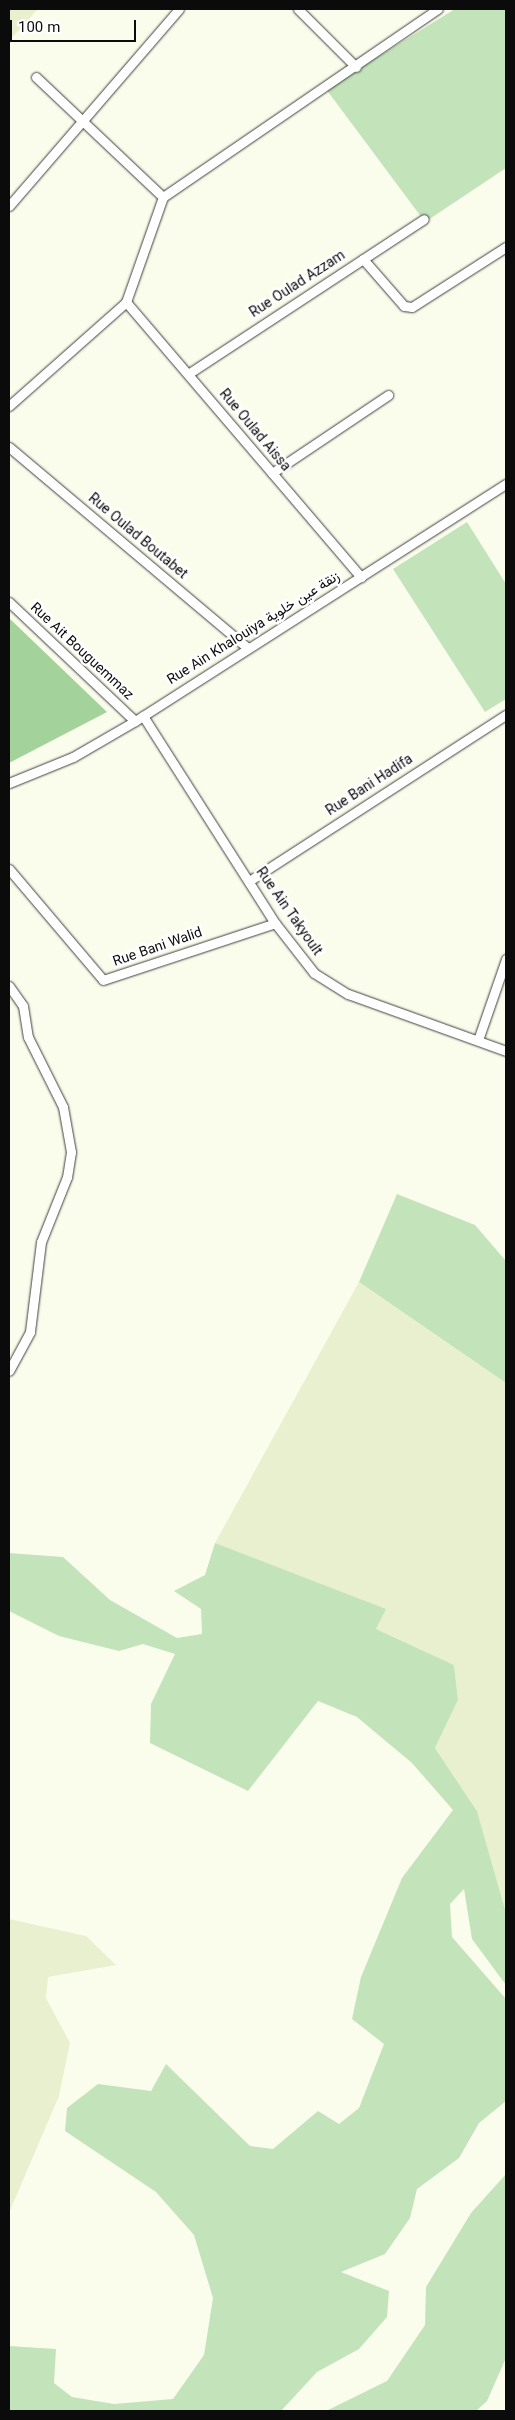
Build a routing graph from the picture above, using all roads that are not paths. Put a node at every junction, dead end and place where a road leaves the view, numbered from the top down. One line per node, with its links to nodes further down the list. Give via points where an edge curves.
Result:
1 (179, 9): 6 (street)
2 (298, 9): 4 (street)
3 (438, 9): 4 (street)
4 (356, 67): 7 (street)
5 (36, 77): 6 (street)
6 (84, 123): 7 (street); 8 (street)
7 (164, 197): 12 (street)
8 (9, 206)
9 (424, 219): 11 (street, Rue Oulad Azzam)
10 (506, 247): 11 (street, via 408,307)
11 (364, 259): 13 (street, Rue Oulad Azzam)
12 (126, 302): 13 (street, Rue Oulad Aissa); 15 (street)
13 (188, 374): 17 (street, Rue Oulad Aissa)
14 (388, 395): 17 (street)
15 (9, 406)
16 (9, 447): 21 (street, Rue Oulad Boutabet)
17 (272, 473): 19 (street, Rue Oulad Aissa)
18 (506, 484): 19 (street, Rue Ain Khalouiya زنقة عين خلوية)
19 (361, 577): 21 (street, Rue Ain Khalouiya زنقة عين خلوية)
20 (9, 602): 24 (street, Rue Ait Bouguemmaz)
21 (248, 648): 23 (street, Rue Ain Khalouiya زنقة عين خلوية)
22 (506, 715): 27 (street, Rue Bani Hadifa)
23 (143, 716): 24 (street, Rue Ain Khalouiya زنقة عين خلوية); 27 (street, Rue Ain Takyoult)
24 (135, 721): 25 (street, Rue Ain Khalouiya زنقة عين خلوية, via 73,758)
25 (9, 783)
26 (9, 869): 28 (street, Rue Bani Walid, via 102,980)
27 (249, 881): 28 (street, Rue Ain Takyoult)
28 (275, 923): 31 (street, Rue Ain Takyoult, via 325,982 348,994)
29 (506, 959): 31 (street)
30 (9, 986): 33 (street, via 23,1006 28,1037 61,1102 71,1152 67,1177 41,1242 30,1332)
31 (478, 1040): 32 (street, Rue Ain Takyoult)
32 (506, 1052)
33 (9, 1371)

